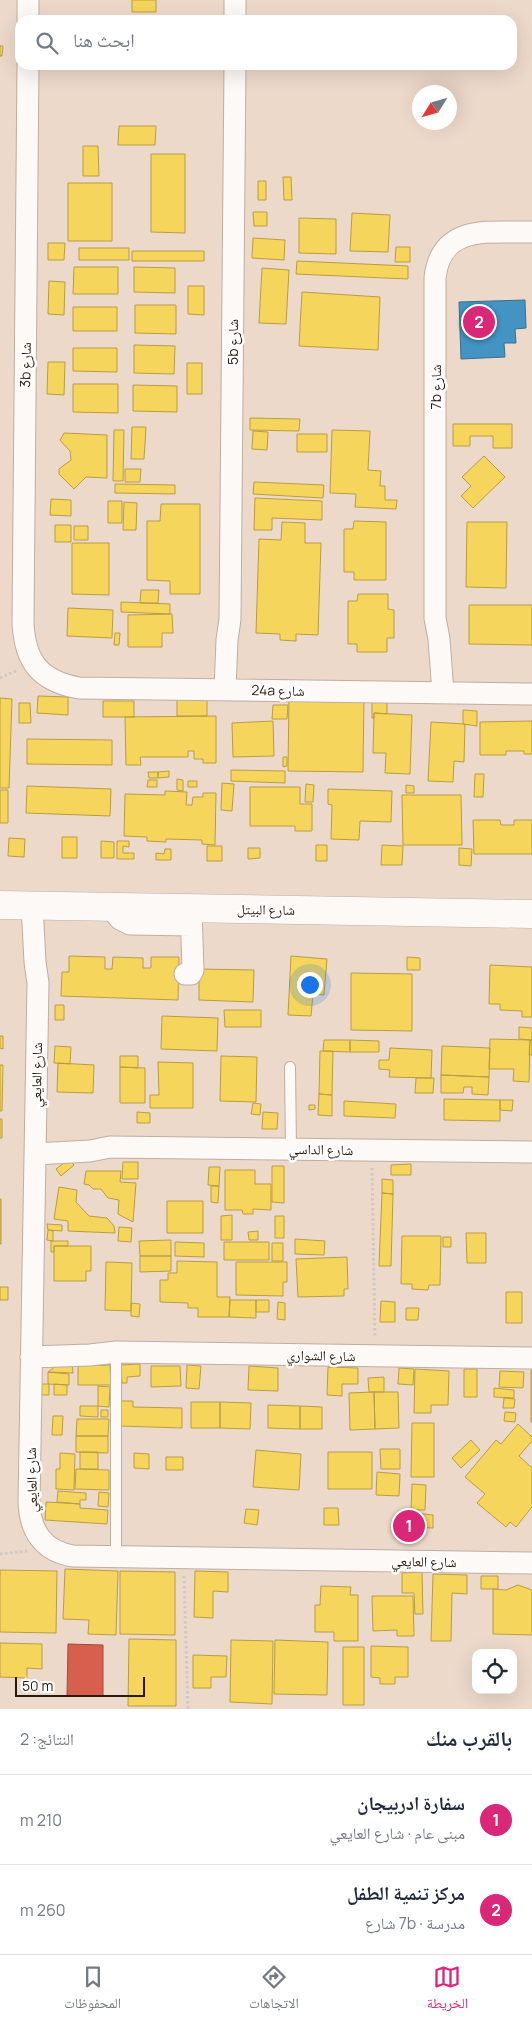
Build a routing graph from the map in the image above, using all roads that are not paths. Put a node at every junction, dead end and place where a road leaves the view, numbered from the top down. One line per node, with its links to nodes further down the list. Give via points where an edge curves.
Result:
1 (28, 0): 3 (street)
2 (235, 0): 4 (street)
3 (28, 15)
4 (235, 15)
5 (28, 70): 8 (street, 3b شارع, via 22,624)
6 (235, 70): 9 (street, 5b شارع, via 230,619 227,640)
7 (532, 232): 10 (street, 7b شارع, via 463,236 442,252 436,265 435,618 431,639)
8 (32, 664): 9 (street, 24a شارع, via 53,680 79,688)
9 (232, 690): 10 (street, 24a شارع)
10 (435, 692): 11 (street, 24a شارع)
11 (532, 694)
12 (0, 905): 13 (street, شارع البيتل)
13 (40, 906): 15 (street, شارع البيتل, via 110,907); 18 (street, شارع العايعي, via 35,962 38,983)
14 (532, 914): 15 (street, شارع البيتل)
15 (191, 916): 16 (street, via 193,970 191,974)
16 (184, 974)
17 (290, 1067): 19 (lane)
18 (35, 1146): 19 (street, شارع الداسي, via 90,1150 110,1147); 21 (street, شارع العايعي)
19 (291, 1149): 20 (street, شارع الداسي)
20 (532, 1152)
21 (32, 1350): 22 (street, شارع الشواري, via 90,1355); 24 (street, شارع العايعي, via 29,1502 36,1531 50,1548 61,1554)
22 (113, 1352): 23 (street, شارع الشواري); 24 (lane)
23 (532, 1358)
24 (116, 1557): 25 (street, شارع العايعي)
25 (532, 1563)

